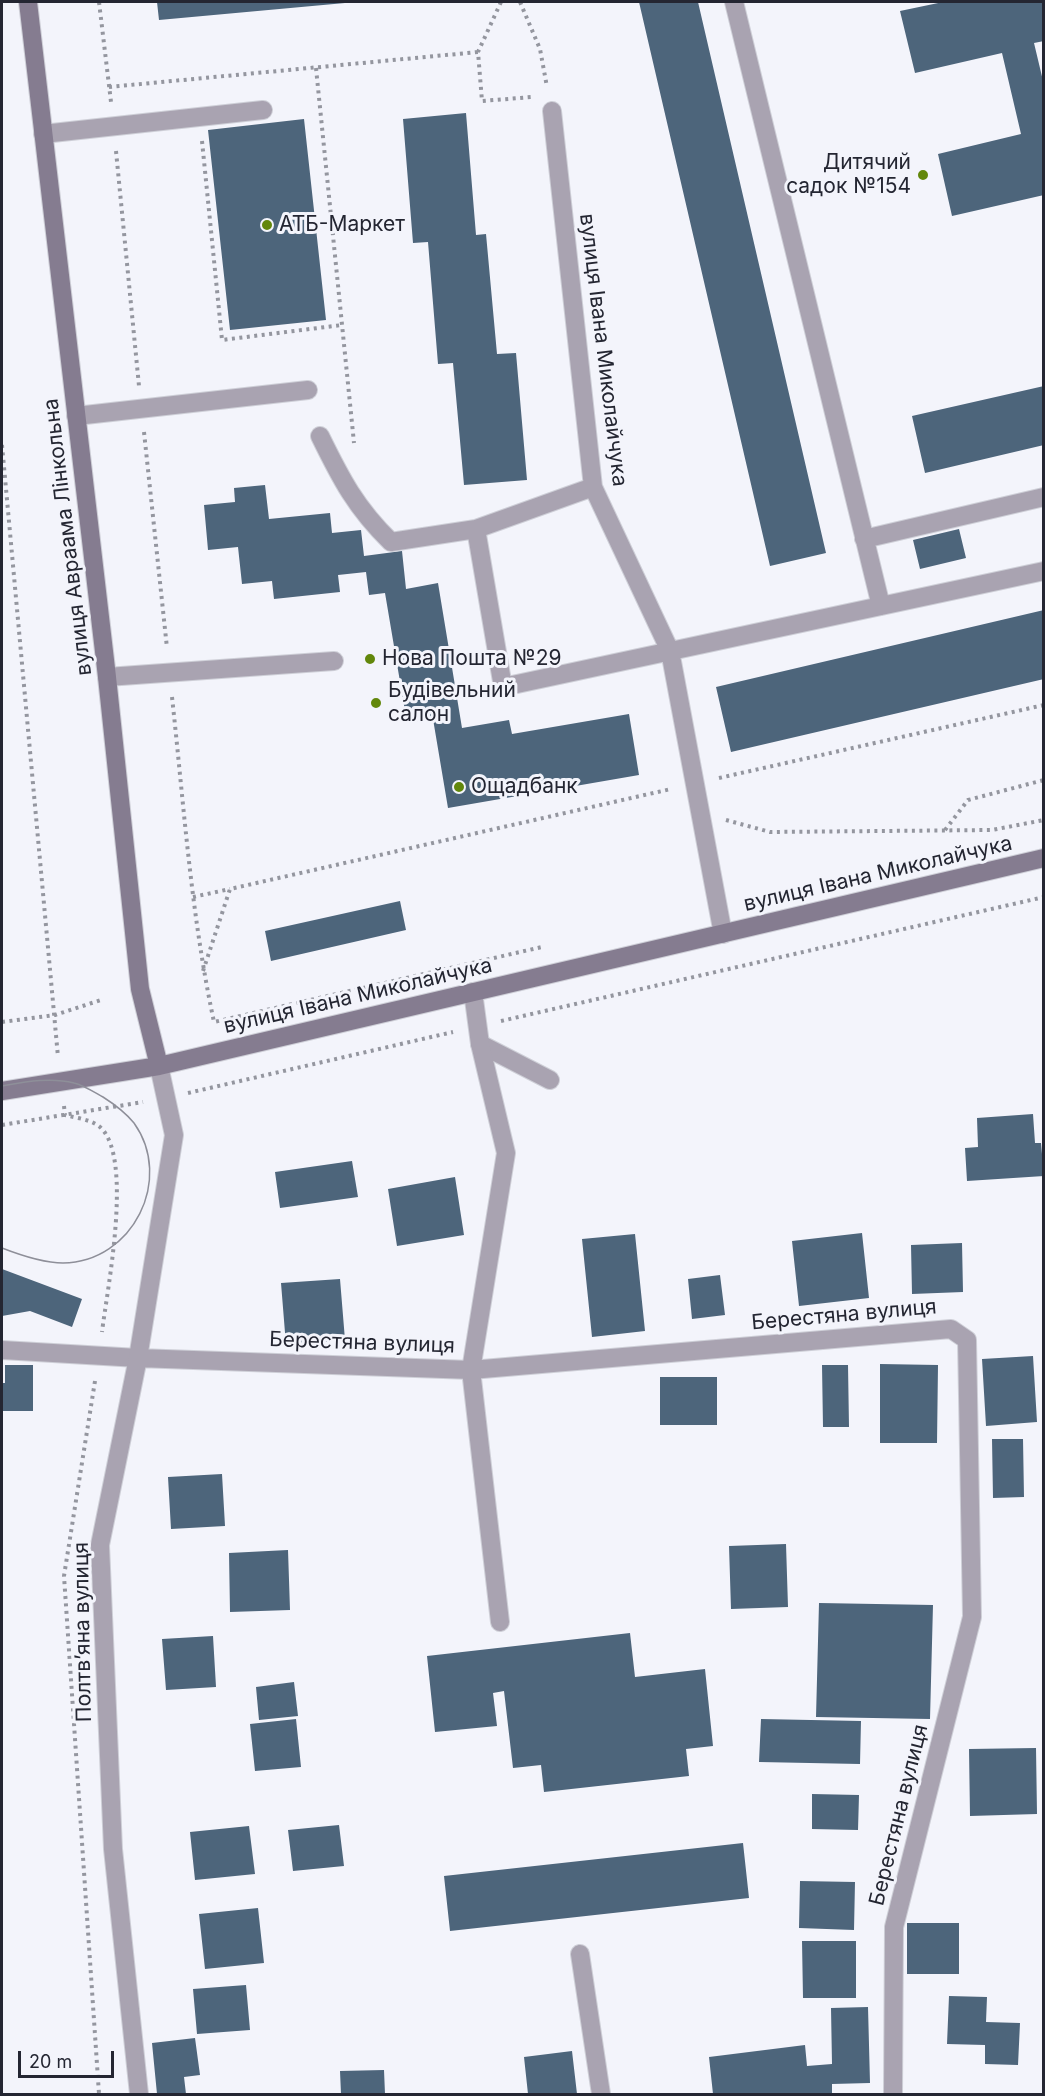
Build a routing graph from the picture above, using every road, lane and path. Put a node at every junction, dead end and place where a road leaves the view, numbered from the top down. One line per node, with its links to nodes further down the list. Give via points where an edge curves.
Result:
1 (28, 2): 13 (street, вулиця Авраама Лінкольна)
2 (99, 2): 8 (path)
3 (501, 2): 6 (path)
4 (520, 2): 9 (path, via 540,49)
5 (734, 2): 24 (street)
6 (478, 52): 7 (path); 9 (path, via 482,101)
7 (316, 68): 8 (path); 14 (path)
8 (109, 87): 11 (path)
9 (550, 103): 21 (street, вулиця Івана Миколайчука)
10 (263, 110): 11 (street, via 176,127)
11 (113, 126): 13 (street); 16 (path)
12 (201, 131): 14 (path, via 222,340)
13 (43, 134): 17 (street, вулиця Авраама Лінкольна)
14 (342, 325): 20 (path)
15 (308, 390): 16 (street)
16 (141, 409): 17 (street); 29 (path)
17 (76, 416): 30 (street, вулиця Авраама Лінкольна)
18 (320, 436): 23 (street, via 344,486 391,542)
19 (2, 445): 46 (path)
20 (354, 450)
21 (594, 487): 23 (street); 27 (street, вулиця Івана Миколайчука)
22 (1044, 496): 24 (street)
23 (476, 529): 27 (street, via 503,687)
24 (864, 538): 26 (street)
25 (1044, 571): 26 (street)
26 (881, 606): 27 (street)
27 (670, 651): 33 (street, вулиця Івана Миколайчука)
28 (334, 661): 29 (street)
29 (169, 672): 30 (street); 39 (path)
30 (107, 677): 49 (street, вулиця Авраама Лінкольна, via 140,989)
31 (1044, 705): 33 (path)
32 (1044, 780): 36 (path, via 969,800)
33 (695, 783): 38 (path); 41 (street, вулиця Івана Миколайчука)
34 (723, 819): 36 (path, via 770,832)
35 (1044, 820): 36 (path, via 992,830)
36 (945, 830)
37 (1044, 858): 41 (street, вулиця Івана Миколайчука)
38 (230, 889): 39 (path); 43 (path)
39 (193, 897): 43 (path)
40 (1044, 897): 48 (path)
41 (723, 934): 44 (street, вулиця Івана Миколайчука)
42 (546, 946): 43 (path, via 214,1022)
43 (203, 972)
44 (472, 992): 48 (street); 49 (street, вулиця Івана Миколайчука)
45 (104, 999): 46 (path)
46 (55, 1015): 47 (path)
47 (2, 1022)
48 (479, 1035): 50 (street); 52 (path); 58 (street, via 506,1153)
49 (159, 1066): 51 (street, вулиця Івана Миколайчука); 53 (street, Полтвʼяна вулиця)
50 (550, 1080)
51 (2, 1091)
52 (192, 1092): 53 (path); 54 (path)
53 (165, 1098): 55 (path); 57 (street, Полтвʼяна вулиця, via 174,1135)
54 (190, 1104)
55 (2, 1125)
56 (2, 1350): 57 (street, Берестяна вулиця)
57 (138, 1358): 58 (street, Берестяна вулиця); 61 (street, Полтвʼяна вулиця, via 100,1545 113,1849)
58 (471, 1370): 59 (street); 63 (street, Берестяна вулиця, via 951,1329 967,1340 972,1617 894,1927)
59 (500, 1622)
60 (580, 1954): 62 (street)
61 (139, 2094)
62 (601, 2094)
63 (893, 2094)

